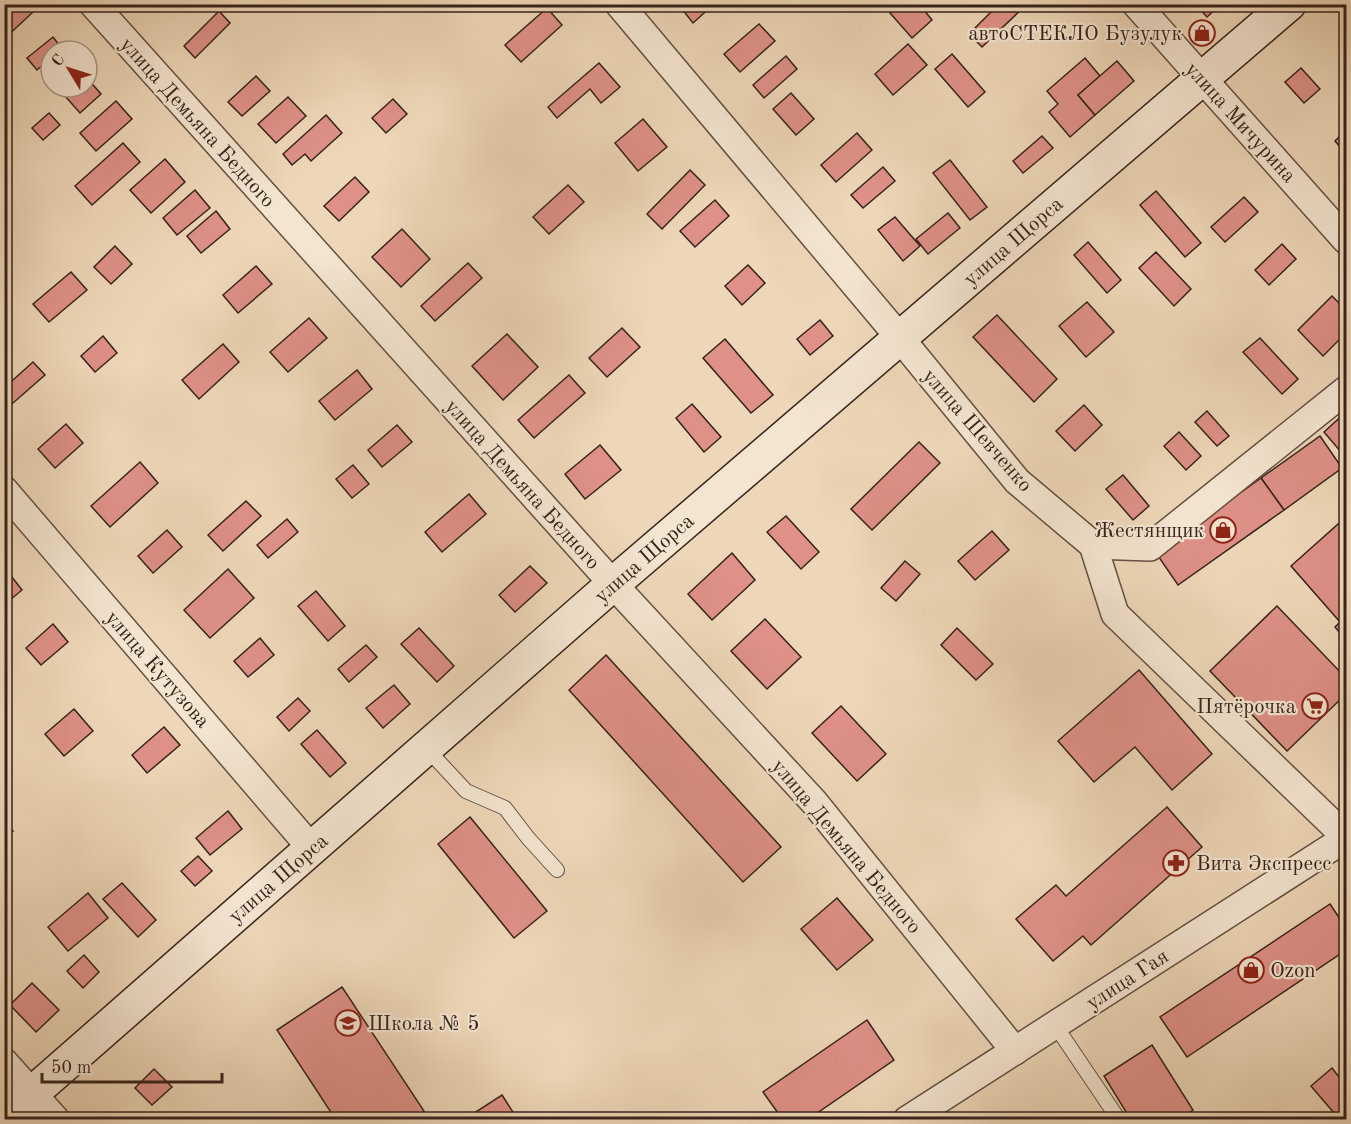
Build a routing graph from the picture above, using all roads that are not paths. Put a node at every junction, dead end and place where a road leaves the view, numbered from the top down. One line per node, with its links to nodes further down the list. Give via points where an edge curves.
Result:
1 (93, 4): 11 (street, улица Демьяна Бедного)
2 (619, 4): 7 (street, улица Шевченко)
3 (1136, 4): 5 (street, улица Мичурина)
4 (1289, 4): 5 (main road, улица Щорса)
5 (1202, 79): 6 (street, улица Мичурина); 7 (main road, улица Щорса)
6 (1347, 240)
7 (900, 338): 10 (street, улица Шевченко, via 1017,482); 11 (main road, улица Щорса)
8 (1347, 390): 10 (street, via 1150,548)
9 (4, 490): 14 (street, улица Кутузова)
10 (1093, 545): 13 (street, via 1115,614)
11 (613, 584): 12 (main road, улица Щорса); 17 (street, улица Демьяна Бедного, via 814,801)
12 (426, 748): 14 (main road, улица Щорса); 15 (lane, via 466,791 505,808)
13 (1347, 837): 16 (street, улица Гая)
14 (312, 849): 19 (main road, улица Щорса)
15 (557, 870)
16 (1055, 1025): 17 (street, улица Гая); 23 (lane)
17 (1015, 1051): 22 (street, улица Гая)
18 (4, 1062): 19 (street)
19 (33, 1093): 20 (main road, улица Щорса); 21 (street)
20 (4, 1118)
21 (56, 1119)
22 (907, 1119)
23 (1119, 1119)

